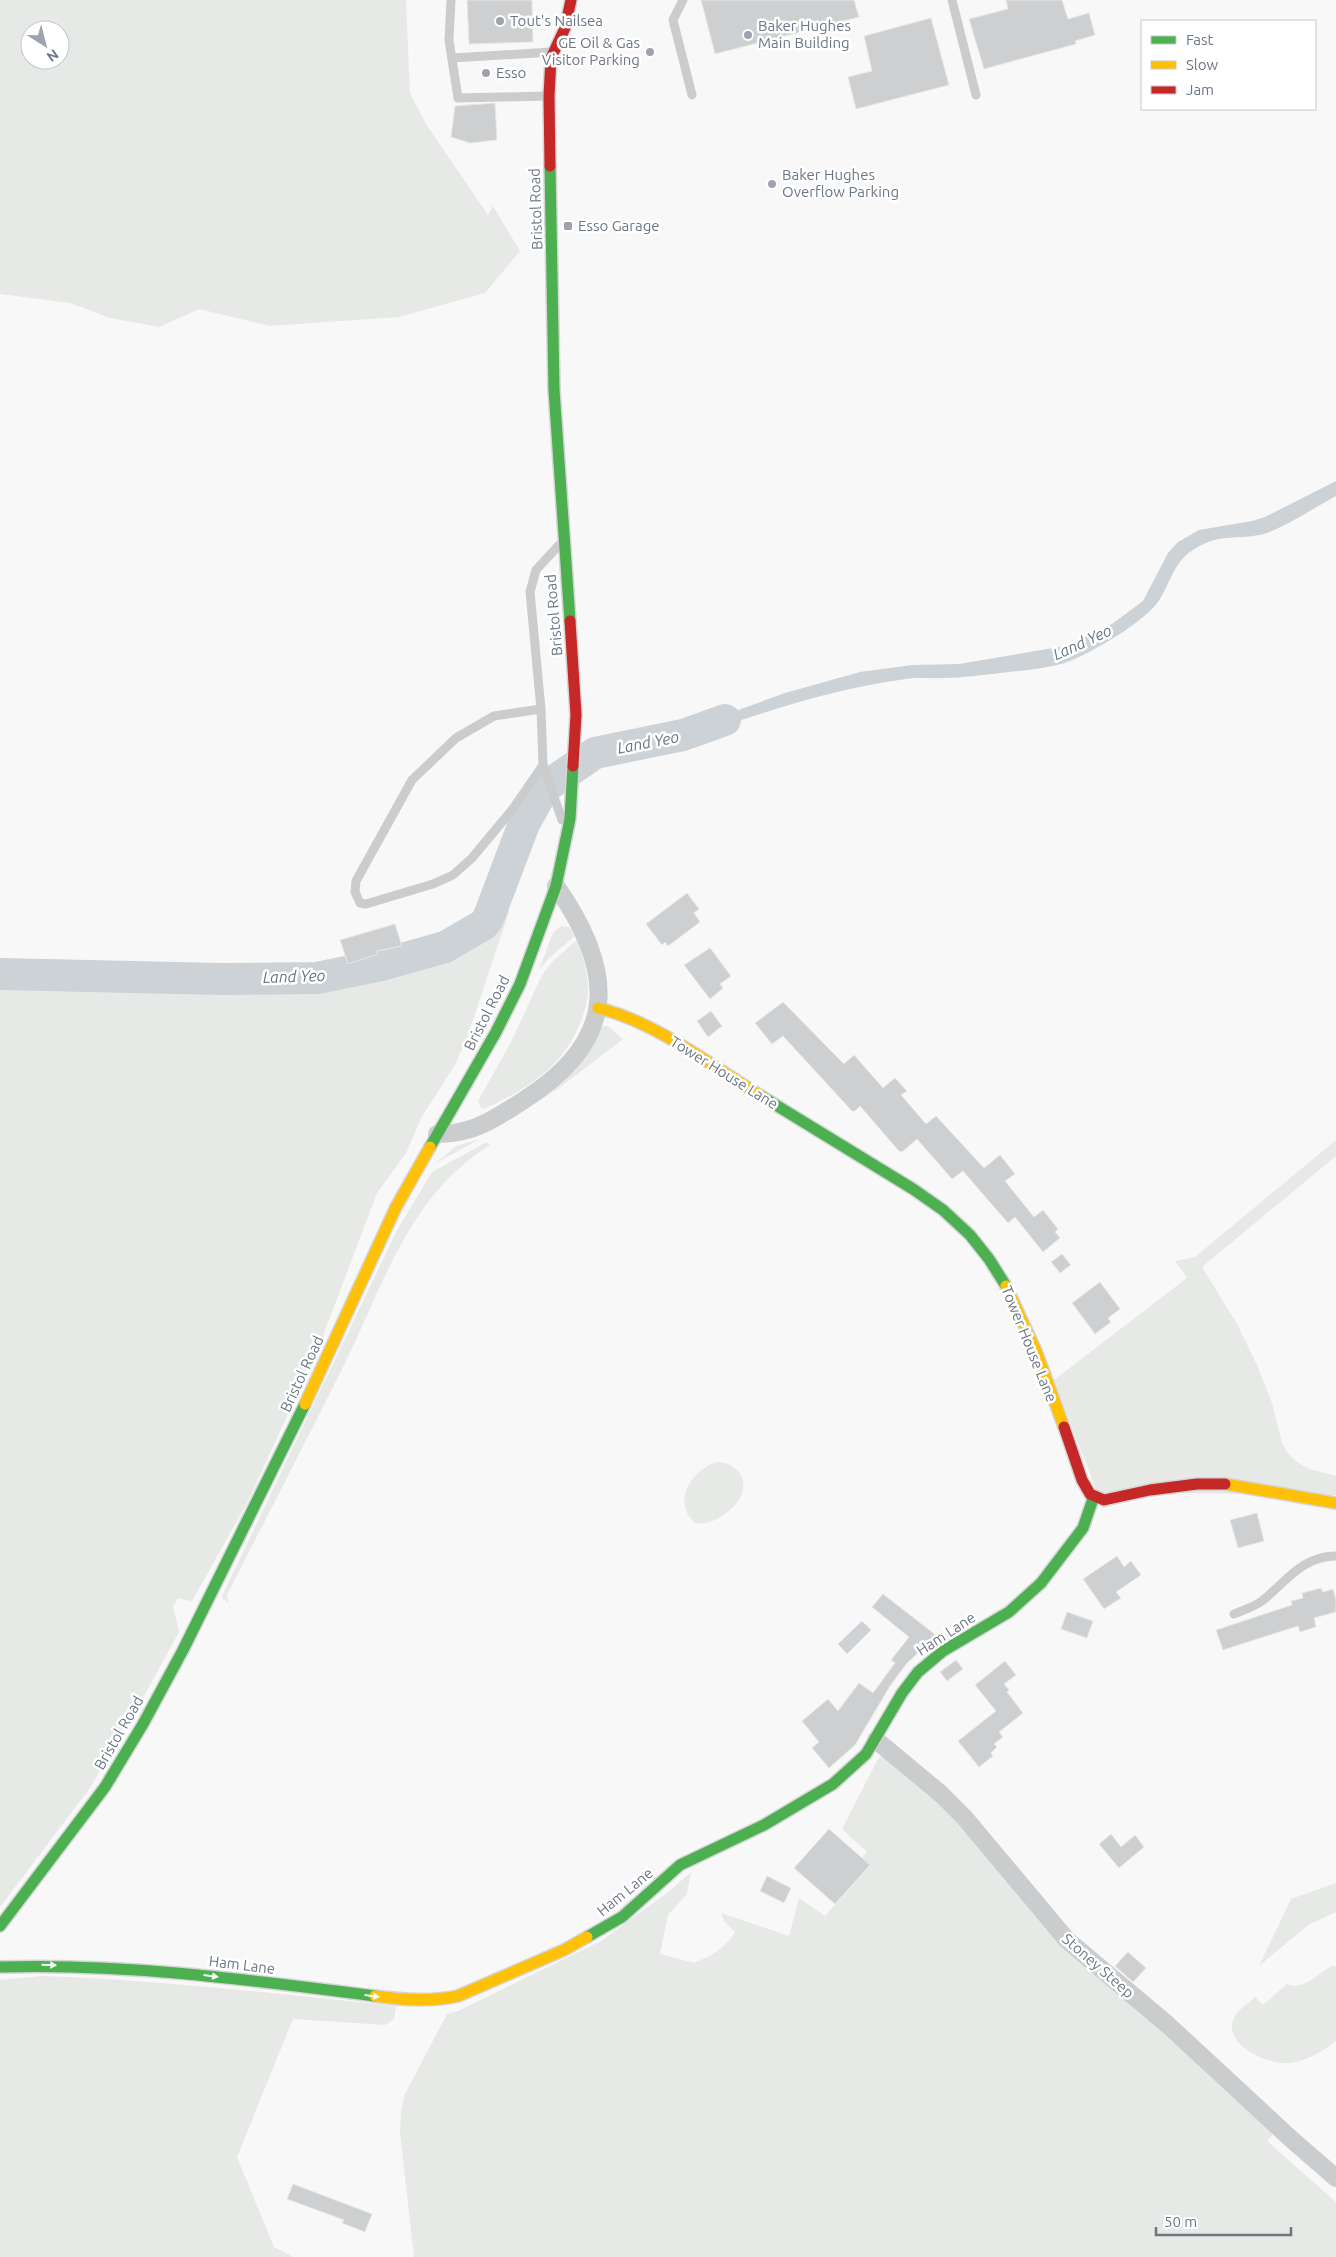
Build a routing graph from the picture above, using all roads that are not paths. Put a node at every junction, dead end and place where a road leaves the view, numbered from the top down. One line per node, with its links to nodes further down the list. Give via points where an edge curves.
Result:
1 (451, 0): 6 (lane, via 449,40)
2 (571, 0): 5 (street, Bristol Road, via 565,28)
3 (683, 0): 7 (lane, via 672,20)
4 (952, 0): 8 (lane)
5 (554, 52): 6 (lane); 9 (street, Bristol Road)
6 (452, 58): 9 (lane, via 458,98)
7 (692, 94)
8 (976, 95)
9 (549, 96): 10 (street, Bristol Road, via 554,390)
10 (563, 541): 11 (lane, via 536,570 530,592); 13 (street, Bristol Road, via 576,705 576,750)
11 (541, 709): 12 (lane); 12 (lane, via 494,716 456,738 412,780 356,881 355,892 360,903 372,903 453,875 472,858 512,810)
12 (543, 765): 13 (lane)
13 (567, 836): 14 (street, Bristol Road)
14 (556, 886): 15 (street, via 586,936 598,983); 16 (street, Bristol Road, via 520,984)
15 (598, 1008): 16 (street, via 582,1047 551,1081 518,1104 477,1126); 17 (street, Tower House Lane, via 629,1017 678,1044 913,1189 965,1230 990,1260 1021,1316 1082,1480)
16 (437, 1134): 22 (street, Bristol Road, via 396,1207 280,1457 143,1724 105,1787)
17 (1094, 1496): 18 (street, via 1104,1500 1197,1484 1232,1484); 21 (street, Ham Lane, via 1083,1528 1041,1583 1009,1612 943,1651 918,1672 902,1693)
18 (1336, 1502)
19 (1336, 1556): 20 (lane, via 1318,1558 1299,1567 1261,1602)
20 (1234, 1614)
21 (876, 1740): 23 (street, Ham Lane, one-way to 21, via 84,1966 199,1974 407,2000 440,2000 458,1996 544,1960 609,1925 692,1857 742,1837 820,1792 857,1764); 24 (street, Stoney Steep, via 964,1817 1067,1940 1168,2025)
22 (0, 1926)
23 (0, 1968)
24 (1336, 2178)

